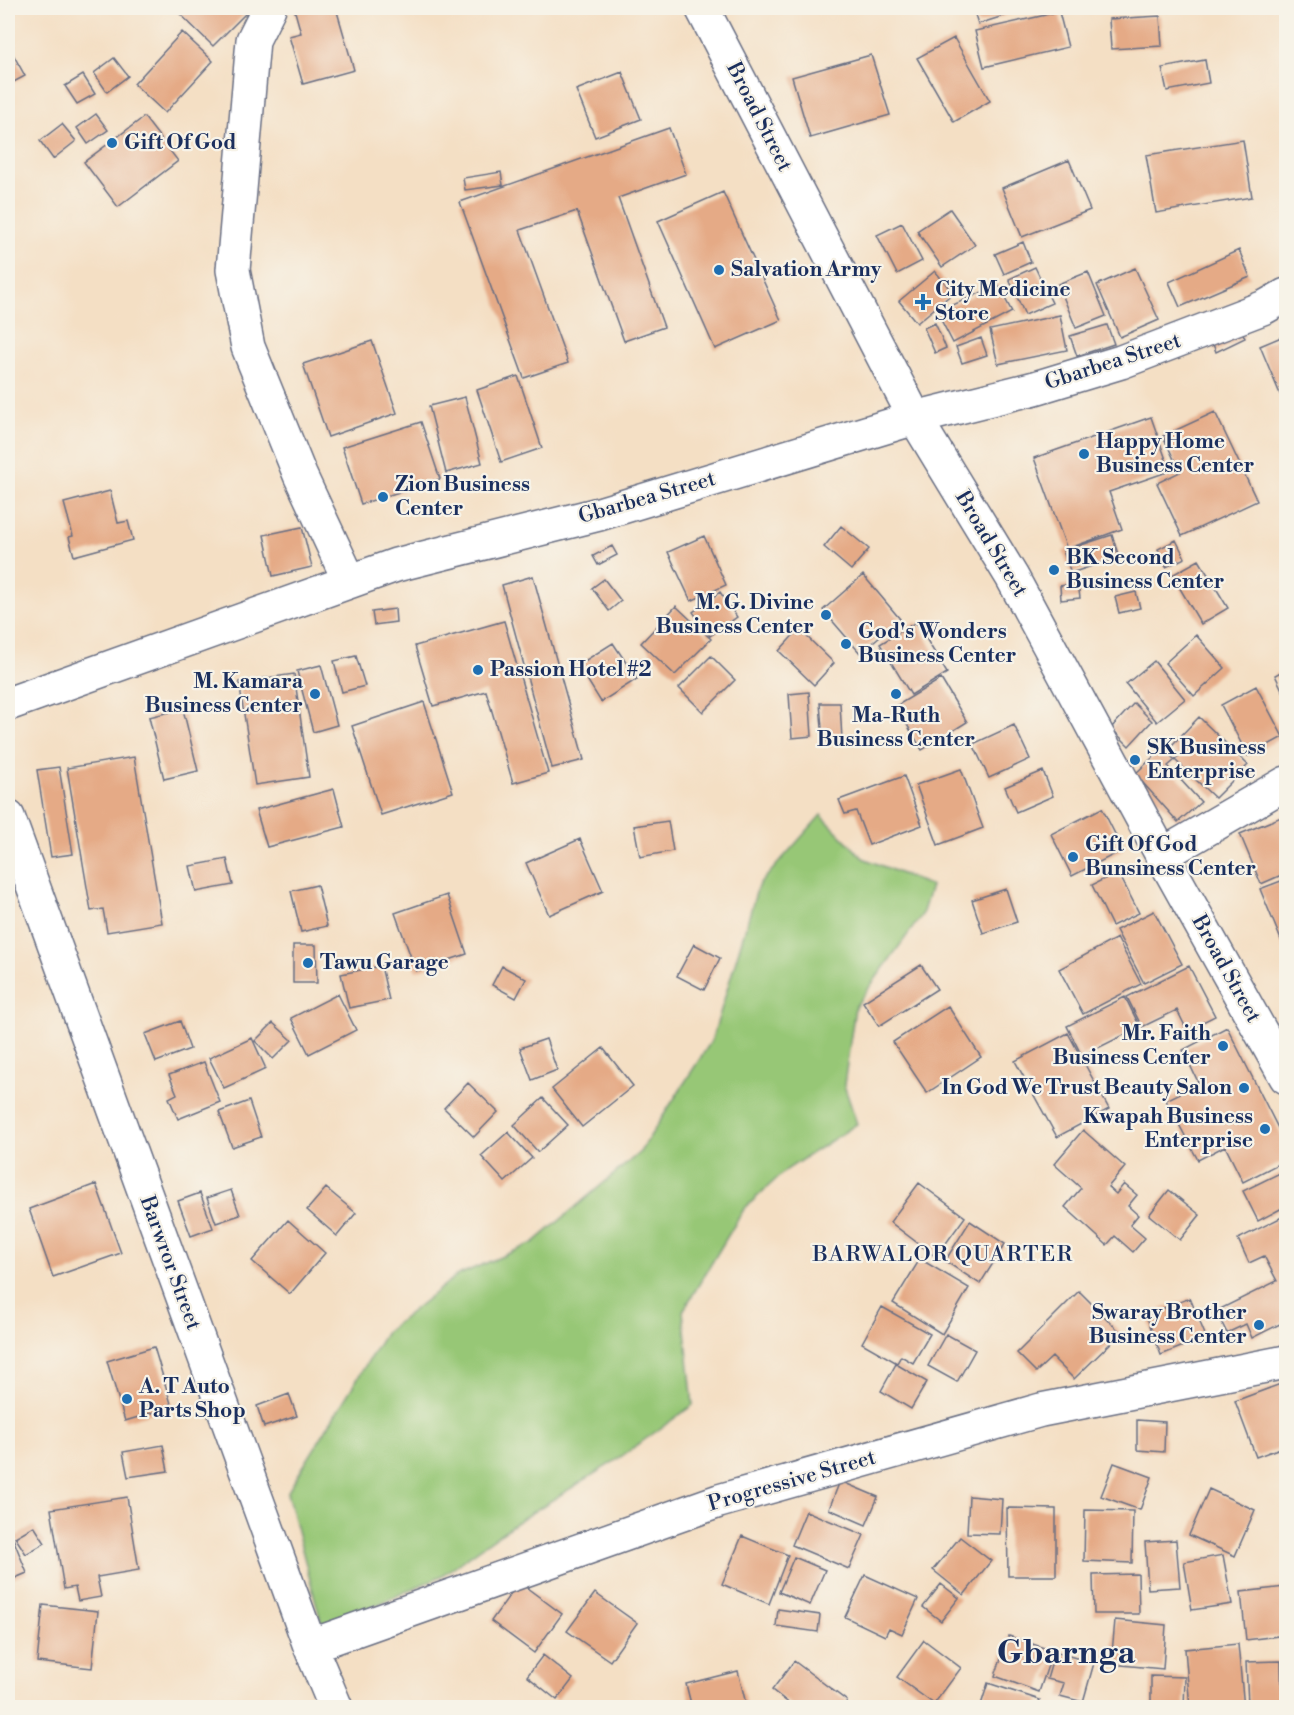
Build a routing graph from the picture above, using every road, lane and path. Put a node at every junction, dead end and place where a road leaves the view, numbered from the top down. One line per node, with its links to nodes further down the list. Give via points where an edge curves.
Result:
1 (269, 8): 5 (street, via 253,40 233,270 249,348 300,475)
2 (702, 8): 4 (street, Broad Street)
3 (1287, 295): 4 (street, Gbarbea Street, via 1265,308 1121,363)
4 (915, 418): 5 (street, Gbarbea Street, via 599,514); 9 (street, Broad Street, via 1012,577)
5 (349, 580): 6 (street, Gbarbea Street)
6 (8, 704)
7 (1287, 783): 9 (street)
8 (8, 818): 12 (street, Barwror Street)
9 (1162, 855): 10 (street, Broad Street)
10 (1287, 1077)
11 (1287, 1362): 12 (street, Progressive Street, via 1041,1410 719,1501)
12 (310, 1646): 13 (street, Barwror Street)
13 (336, 1707)

